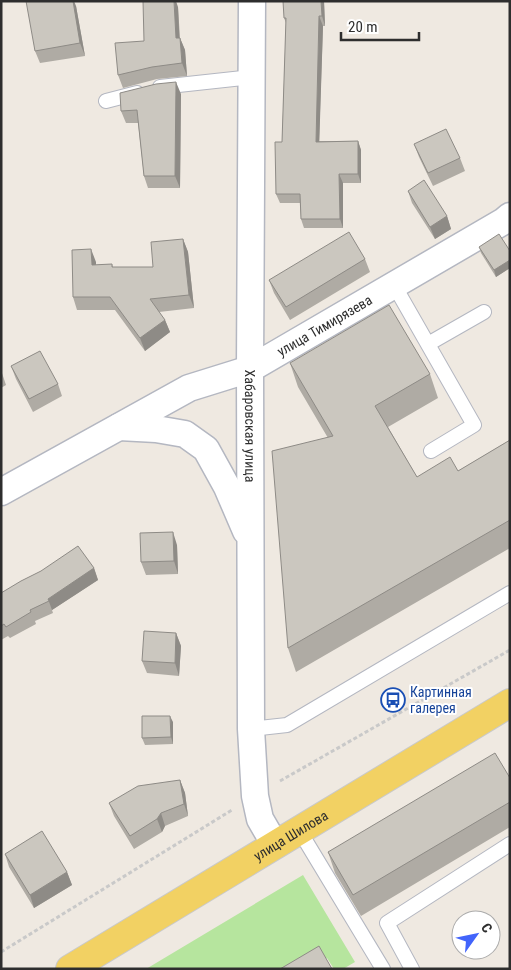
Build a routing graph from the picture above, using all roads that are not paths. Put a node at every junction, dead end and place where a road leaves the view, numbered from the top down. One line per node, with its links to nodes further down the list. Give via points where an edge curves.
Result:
1 (252, 1): 2 (street, Хабаровская улица)
2 (252, 77): 3 (lane, via 159,88); 8 (street, Хабаровская улица)
3 (106, 102)
4 (508, 223): 5 (street, улица Тимирязева)
5 (394, 285): 7 (lane); 8 (street, улица Тимирязева)
6 (484, 312): 7 (lane)
7 (428, 344): 10 (lane, via 474,425)
8 (250, 370): 9 (street, улица Тимирязева, via 189,388); 12 (street, Хабаровская улица)
9 (119, 427): 11 (street, улица Тимирязева); 12 (street, via 185,434 206,449 228,487)
10 (430, 451)
11 (1, 492)
12 (251, 542): 15 (street, Хабаровская улица)
13 (510, 593): 15 (lane, via 287,725)
14 (510, 703): 16 (main road, улица Шилова)
15 (252, 729): 18 (street, Хабаровская улица, via 255,796 260,819)
16 (299, 830): 18 (main road, улица Шилова); 20 (lane)
17 (510, 844): 21 (lane, via 387,923)
18 (275, 845): 19 (main road, улица Шилова)
19 (70, 969)
20 (383, 969)
21 (412, 969)

